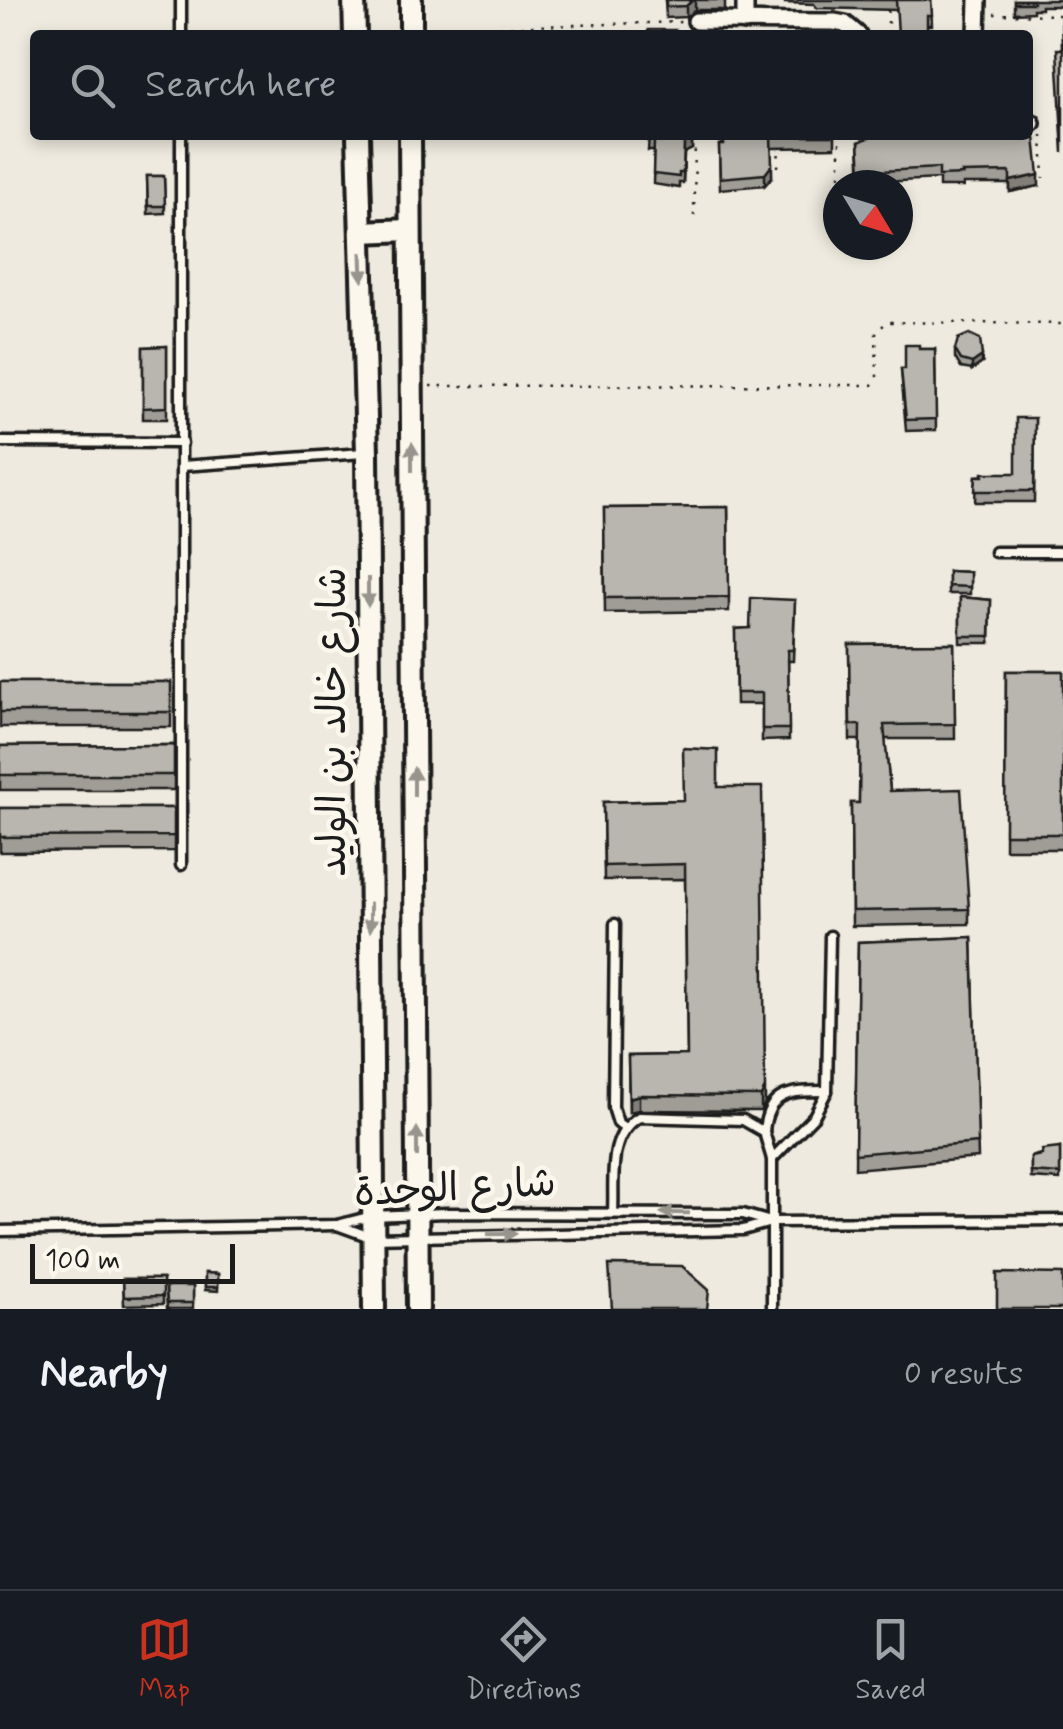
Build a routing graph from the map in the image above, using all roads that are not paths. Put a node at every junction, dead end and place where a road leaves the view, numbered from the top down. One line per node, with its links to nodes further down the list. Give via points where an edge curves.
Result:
1 (181, 0): 7 (lane)
2 (354, 0): 8 (main road)
3 (411, 0): 9 (main road)
4 (745, 0): 6 (street)
5 (696, 22): 6 (street)
6 (744, 22): 10 (street, via 834,22)
7 (181, 30)
8 (355, 30)
9 (411, 30)
10 (853, 30)
11 (181, 140): 17 (lane)
12 (358, 140): 15 (main road, شارع خالد بن الوليد)
13 (410, 140): 14 (main road, شارع خالد بن الوليد)
14 (409, 230): 15 (main road); 33 (main road, شارع خالد بن الوليد, one-way to 14)
15 (360, 232): 18 (main road, شارع خالد بن الوليد, one-way to 18)
16 (0, 442): 17 (lane)
17 (182, 443): 19 (lane)
18 (367, 453): 19 (lane); 34 (main road, شارع خالد بن الوليد, one-way to 34)
19 (182, 466): 22 (lane)
20 (996, 552): 21 (lane)
21 (1063, 552)
22 (181, 865)
23 (615, 924): 26 (lane, via 613,1107)
24 (830, 936): 25 (lane)
25 (828, 1091): 27 (lane, via 784,1094 772,1104); 28 (lane, via 814,1116)
26 (624, 1128): 27 (lane, via 639,1118 743,1120); 29 (lane, via 616,1146)
27 (764, 1132): 28 (lane)
28 (772, 1159): 31 (lane)
29 (614, 1212): 31 (lane, شارع الوحدة, one-way to 29, via 742,1214); 33 (lane, شارع الوحدة)
30 (1063, 1220): 31 (lane, شارع الوحدة)
31 (771, 1222): 33 (lane, شارع الوحدة, one-way to 31, via 742,1230); 38 (lane)
32 (337, 1225): 34 (lane, شارع الوحدة); 34 (lane, شارع الوحدة); 35 (lane)
33 (417, 1225): 34 (lane, شارع الوحدة); 34 (lane, شارع الوحدة); 37 (main road, شارع خالد بن الوليد)
34 (372, 1227): 36 (main road, شارع خالد بن الوليد)
35 (0, 1230)
36 (374, 1309)
37 (418, 1309)
38 (772, 1309)

